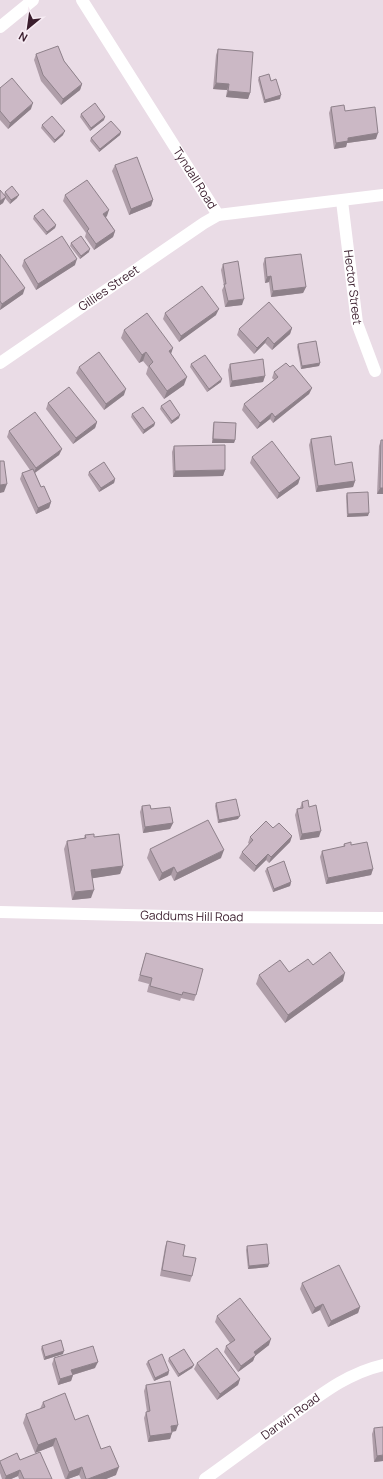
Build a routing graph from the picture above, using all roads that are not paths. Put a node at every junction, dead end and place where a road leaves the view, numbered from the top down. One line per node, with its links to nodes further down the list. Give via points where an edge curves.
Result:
1 (33, 0): 3 (street)
2 (82, 0): 6 (street, Tyndall Road)
3 (0, 27)
4 (383, 195): 5 (street, Tyndall Road)
5 (342, 201): 6 (street, Tyndall Road); 8 (street, Hector Street, via 357,323)
6 (218, 216): 7 (street, Gillies Street, via 204,223)
7 (0, 363)
8 (375, 371)
9 (0, 912): 10 (street, Gaddums Hill Road)
10 (383, 918)
11 (383, 1365): 12 (street, Darwin Road, via 348,1377 337,1384)
12 (205, 1479)

